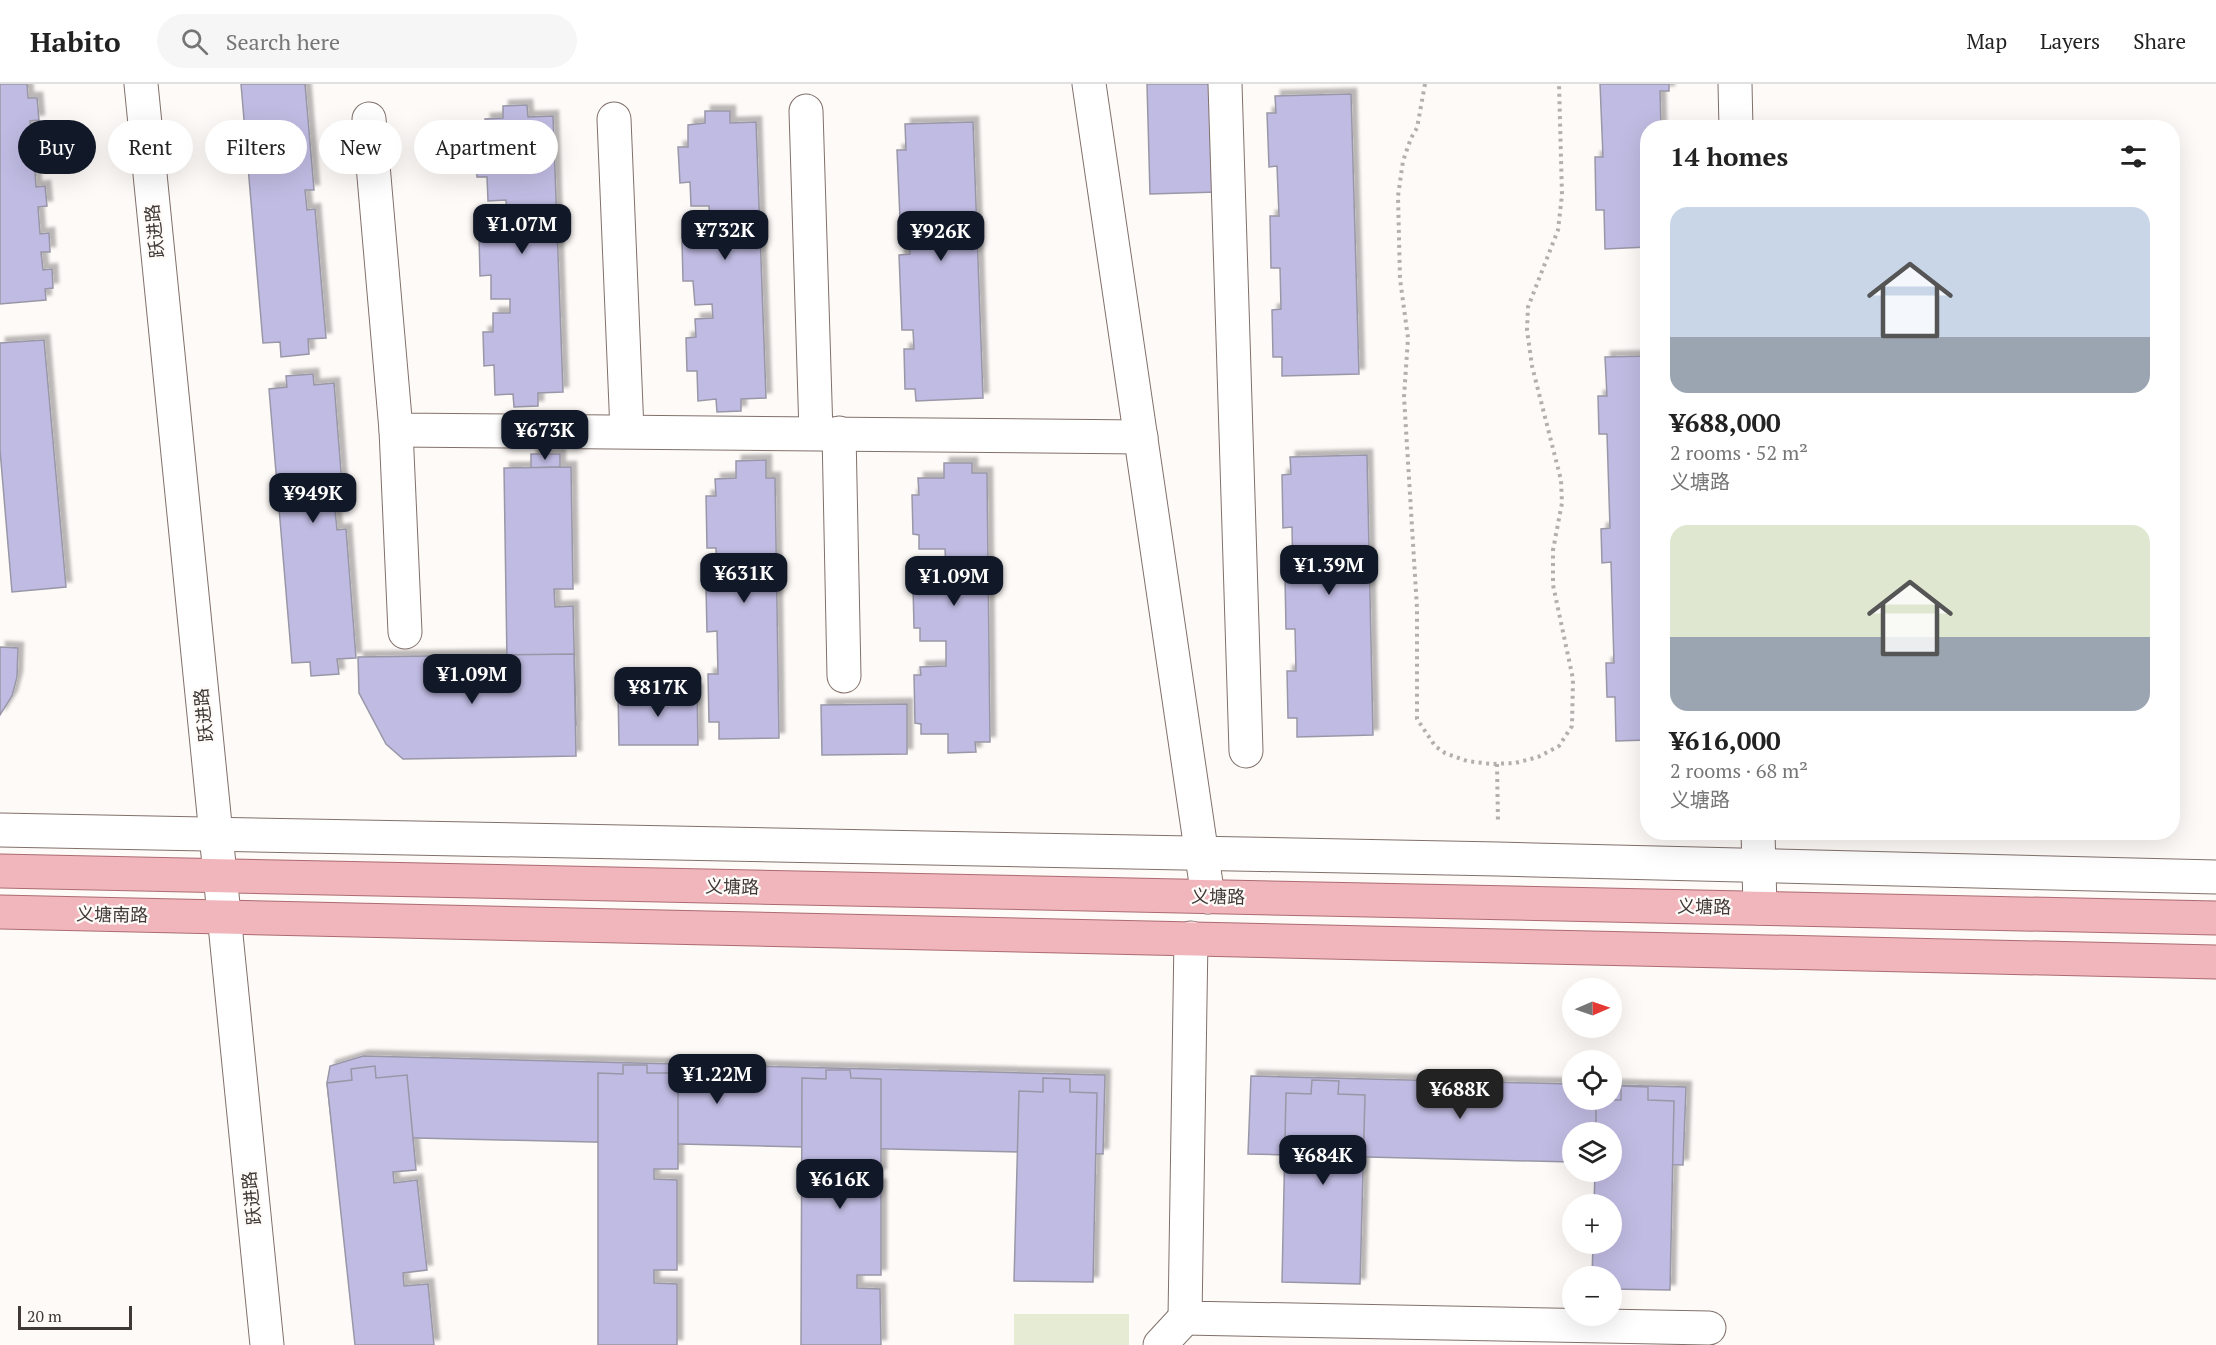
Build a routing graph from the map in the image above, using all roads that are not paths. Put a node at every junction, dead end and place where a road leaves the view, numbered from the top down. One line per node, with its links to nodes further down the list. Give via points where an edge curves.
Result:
1 (141, 84): 17 (street, 跃进路)
2 (1089, 84): 12 (street)
3 (1225, 84): 15 (street)
4 (1735, 84): 8 (street)
5 (806, 111): 11 (street)
6 (369, 119): 9 (street)
7 (614, 119): 10 (street)
8 (1736, 120)
9 (396, 430): 10 (street); 13 (street)
10 (627, 431): 11 (street)
11 (827, 433): 12 (street); 14 (street)
12 (1141, 437): 19 (street)
13 (405, 632)
14 (844, 676)
15 (1246, 751)
16 (0, 830): 17 (street)
17 (216, 834): 19 (street); 22 (street, 跃进路)
18 (1758, 840): 20 (street)
19 (1201, 854): 20 (street); 24 (street)
20 (1759, 866): 23 (street); 25 (street)
21 (0, 871): 22 (main road)
22 (220, 876): 24 (main road, 义塘路); 27 (street, 跃进路)
23 (2216, 877)
24 (1208, 897): 25 (main road, 义塘路)
25 (1760, 909): 28 (main road, 义塘路)
26 (0, 912): 27 (main road, 义塘南路)
27 (224, 917): 29 (main road); 33 (street, 跃进路)
28 (2216, 918)
29 (1191, 938): 30 (main road); 31 (street)
30 (2216, 962)
31 (1185, 1318): 32 (street); 34 (street)
32 (1709, 1328)
33 (267, 1345)
34 (1160, 1345)

